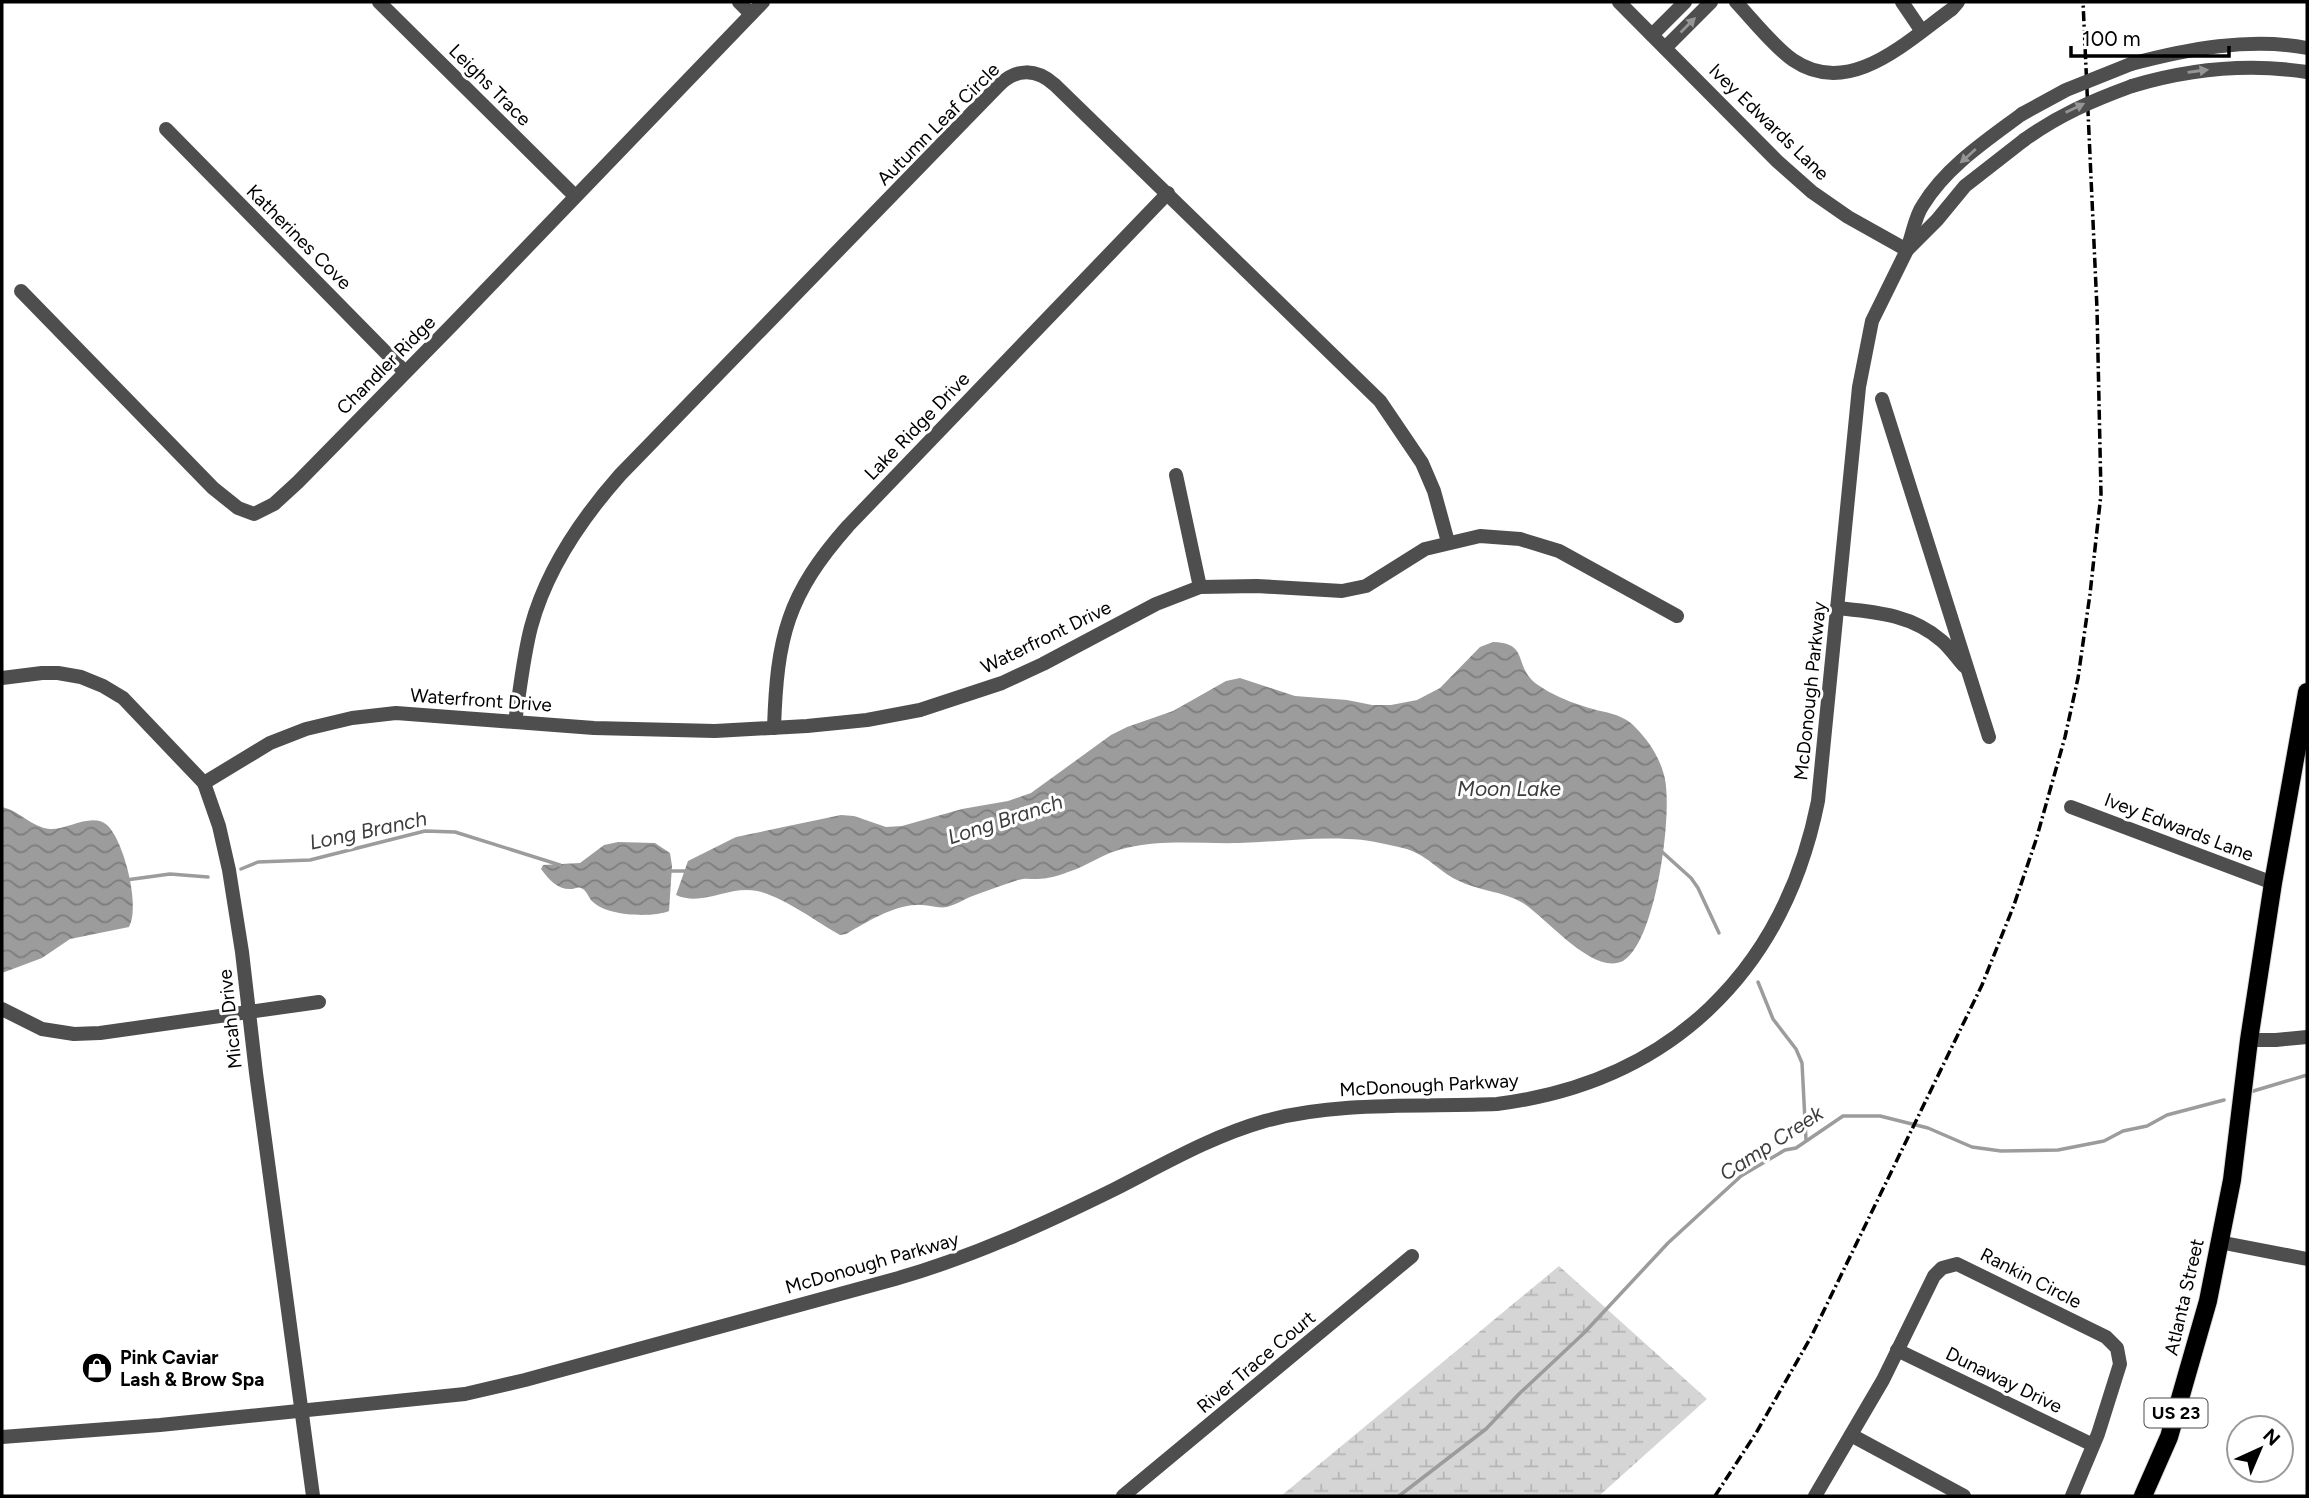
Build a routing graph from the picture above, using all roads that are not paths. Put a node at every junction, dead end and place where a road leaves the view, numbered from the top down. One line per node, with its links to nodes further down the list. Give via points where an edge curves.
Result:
1 (379, 2): 18 (street, Leighs Trace)
2 (738, 2): 10 (street)
3 (763, 2): 10 (street, Chandler Ridge)
4 (1619, 2): 12 (street, Ivey Edwards Lane)
5 (1685, 2): 12 (street)
6 (1711, 2): 13 (street, one-way to 6)
7 (1735, 2): 11 (street, via 1791,59 1825,73 1871,65)
8 (1902, 2): 11 (street)
9 (1958, 2): 11 (street)
10 (751, 14): 18 (street, Chandler Ridge)
11 (1921, 30)
12 (1652, 35): 13 (street, Ivey Edwards Lane)
13 (1665, 48): 19 (street, Ivey Edwards Lane, via 1812,192)
14 (2307, 48): 19 (street, one-way to 19, bridge, via 2211,48 2131,64 2066,90 2022,114 1970,153 1940,183 1921,207)
15 (2307, 72): 19 (street, McDonough Parkway, one-way to 15, bridge, via 1965,186 2052,120 2083,104 2132,86 2223,68)
16 (166, 129): 21 (street, Katherines Cove)
17 (1168, 193): 24 (street, Autumn Leaf Circle, via 1380,401 1422,463); 31 (street, Autumn Leaf Circle, via 1047,78 1028,71 1003,81 594,507 562,556 532,624); 32 (street, Lake Ridge Drive, via 817,563 786,629 776,681)
18 (575, 196): 21 (street, Chandler Ridge)
19 (1907, 250): 26 (street, McDonough Parkway, via 1872,321 1867,346)
20 (21, 292): 21 (street, Chandler Ridge, via 213,488 238,508 254,514 274,504 298,482)
21 (405, 372)
22 (1882, 400): 28 (street)
23 (1176, 475): 25 (street)
24 (1448, 542): 25 (street, Waterfront Drive, via 1425,549 1385,576 1354,589); 27 (street, Waterfront Drive, via 1480,536 1521,539 1559,551)
25 (1200, 587): 32 (street, Waterfront Drive, via 1145,609 1043,664 958,699 867,720)
26 (1837, 608): 28 (street, via 1886,613 1918,625 1942,641); 46 (street, McDonough Parkway, via 1818,801 1792,890 1759,951 1720,998 1666,1042 1622,1069 1561,1092 1519,1101 1329,1109 1267,1120 1213,1140 1023,1233 924,1271 484,1390)
27 (1677, 617)
28 (1968, 671): 33 (street)
29 (2, 678): 34 (street, Micah Drive, via 58,673 103,686 123,698)
30 (2307, 692): 36 (main road, US 23)
31 (515, 722): 32 (street, Waterfront Drive, via 659,731); 34 (street, Waterfront Drive, via 396,713 352,718 270,743)
32 (774, 728)
33 (1989, 737)
34 (204, 783): 39 (street, Micah Drive, via 229,870)
35 (2071, 807): 36 (street, Ivey Edwards Lane)
36 (2273, 883): 41 (main road, US 23)
37 (319, 1002): 39 (street)
38 (2, 1009): 39 (street, via 42,1029 74,1034)
39 (249, 1011): 46 (street, Micah Drive)
40 (2307, 1037): 41 (street)
41 (2249, 1040): 42 (main road, Atlanta Street / US 23, via 2232,1180)
42 (2219, 1242): 44 (street); 55 (main road, Atlanta Street / US 23, via 2200,1333 2172,1425)
43 (1412, 1256): 52 (street, River Trace Court)
44 (2307, 1259)
45 (1897, 1350): 47 (street, Rankin Circle); 49 (street, Dunaway Drive); 49 (street, Rankin Circle, via 1938,1271 1951,1264 1969,1268 2106,1337 2117,1348 2120,1364)
46 (303, 1410): 48 (street, McDonough Parkway); 51 (street, Micah Drive)
47 (1851, 1435): 50 (street, Rankin Circle); 53 (street)
48 (2, 1437)
49 (2093, 1445): 54 (street, Rankin Circle)
50 (1822, 1494)
51 (313, 1496)
52 (1122, 1496)
53 (1964, 1496)
54 (2072, 1496)
55 (2143, 1496)

